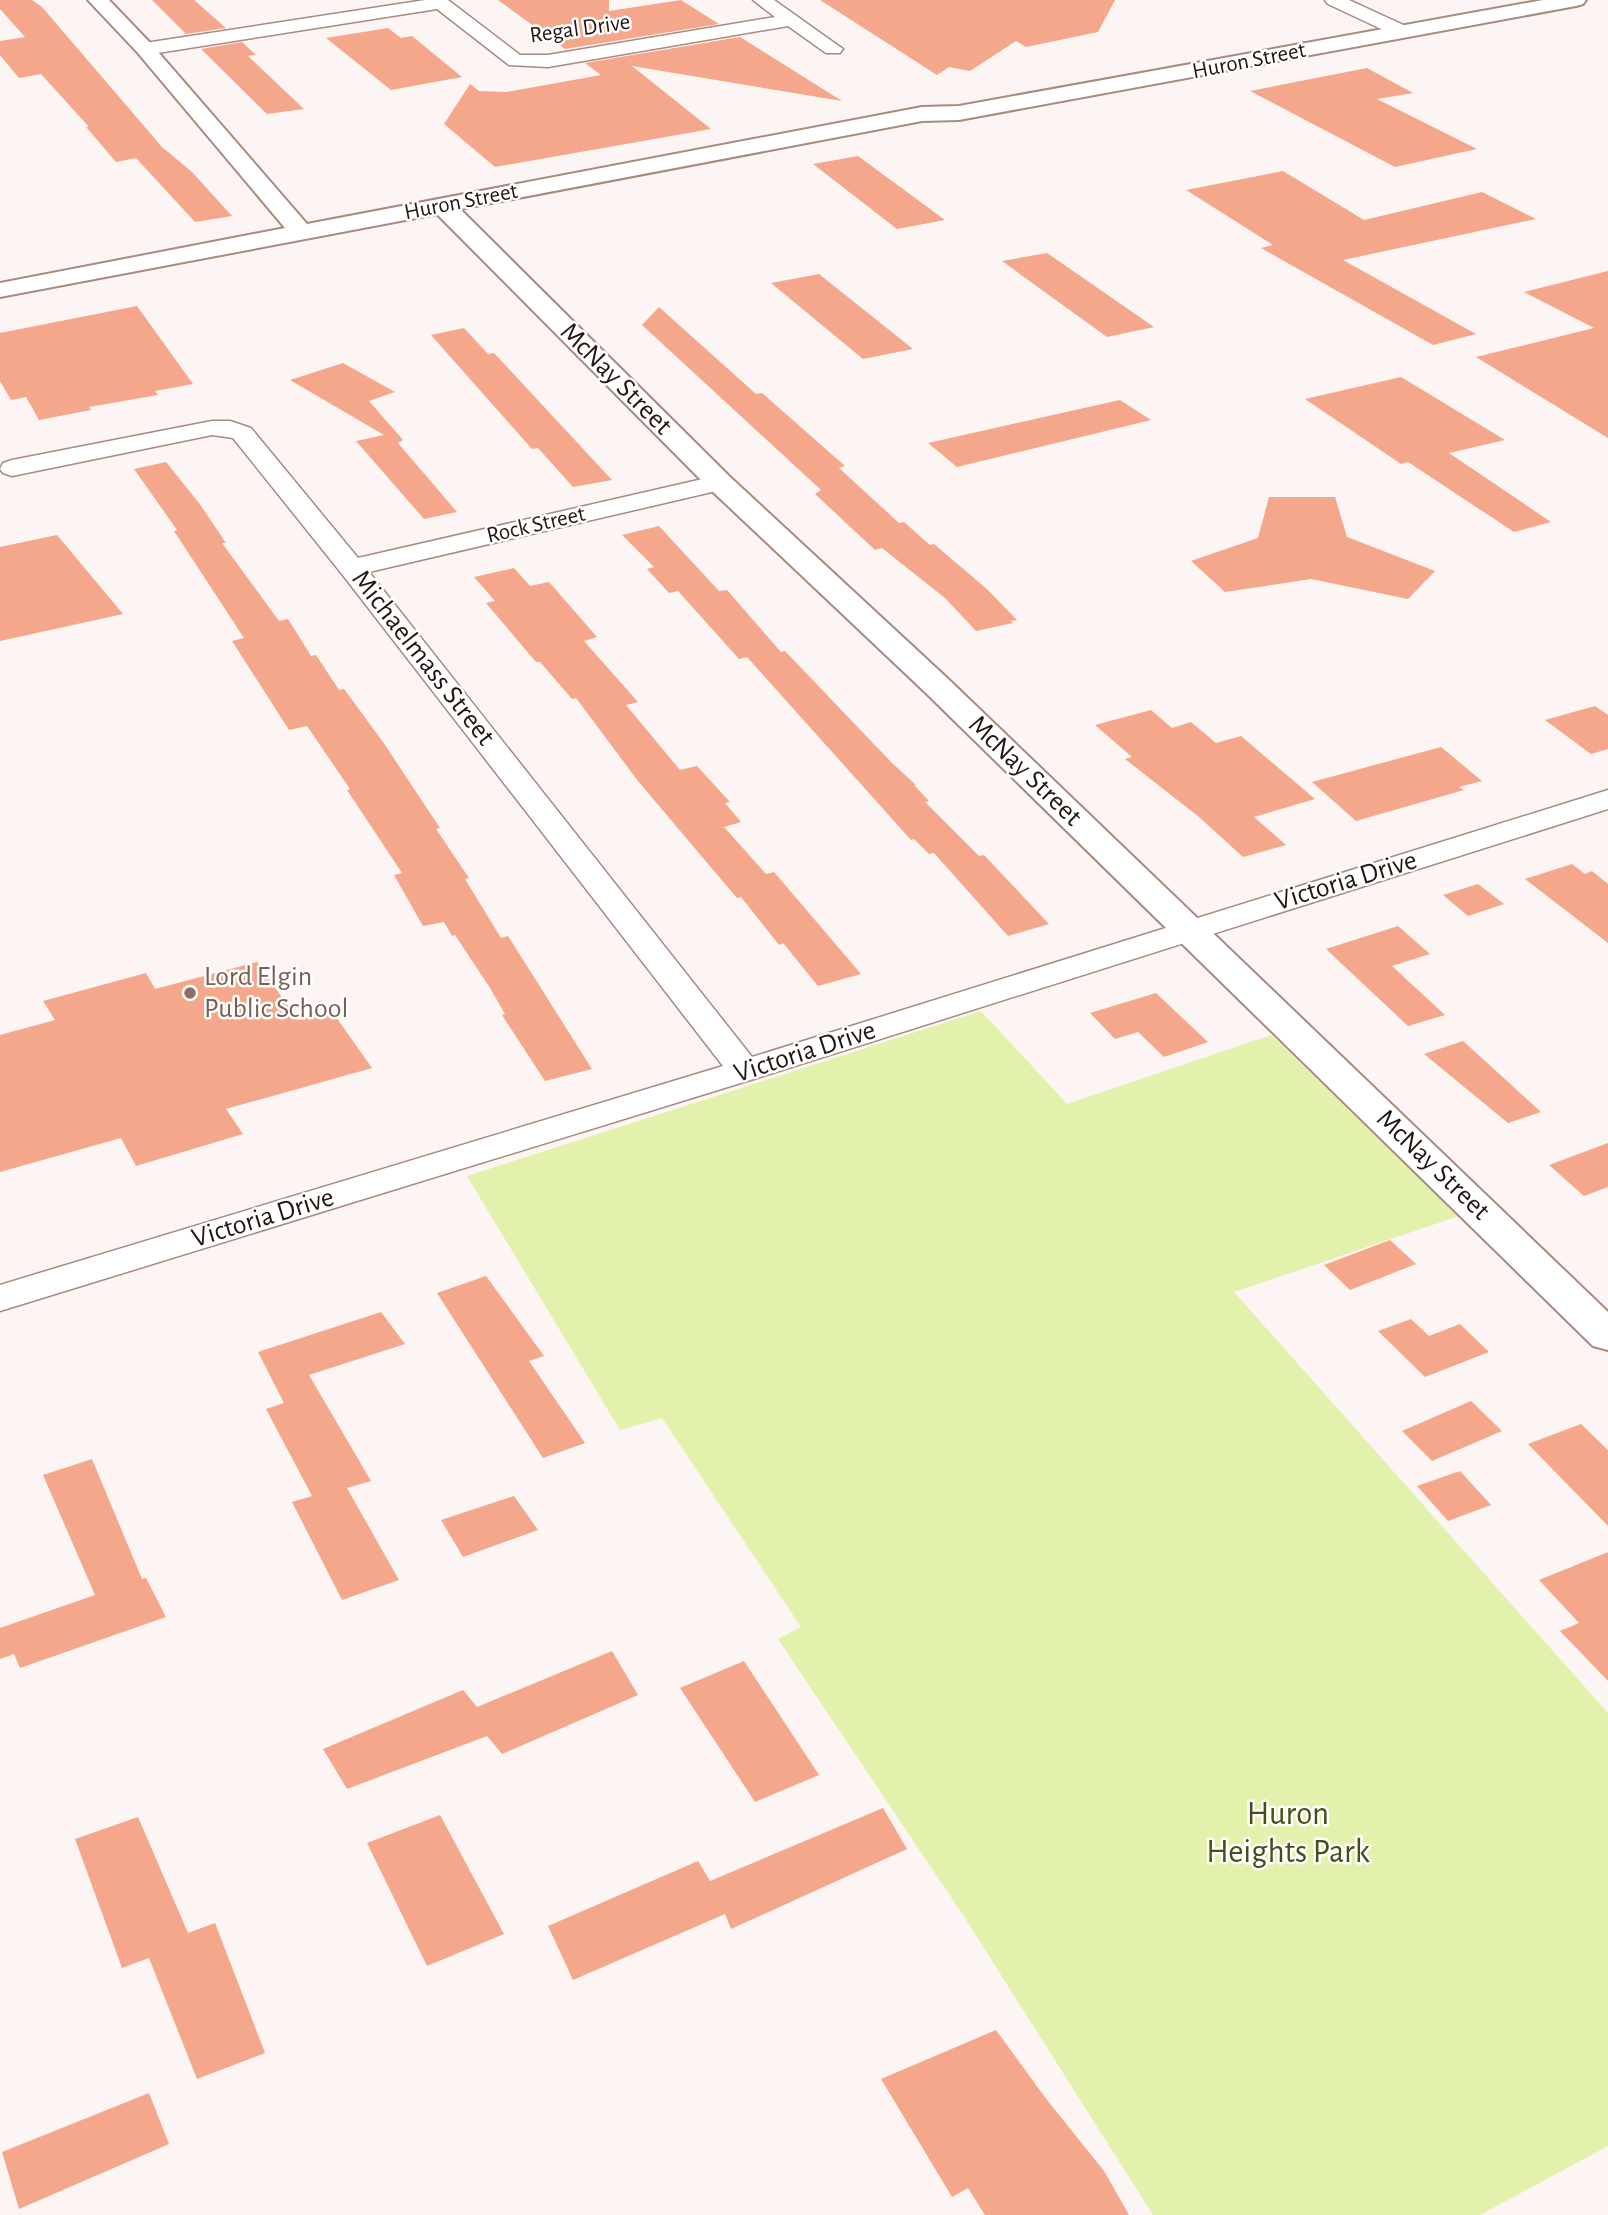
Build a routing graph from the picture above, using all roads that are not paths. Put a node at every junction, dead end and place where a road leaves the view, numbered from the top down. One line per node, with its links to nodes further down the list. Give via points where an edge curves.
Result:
1 (98, 0): 10 (main road)
2 (762, 0): 7 (street)
3 (1334, 0): 8 (street)
4 (1507, 0): 8 (main road, Huron Street)
5 (1576, 0): 9 (main road, Huron Street)
6 (439, 1): 7 (street, Regal Drive, via 516,61 548,61); 10 (street)
7 (791, 20): 11 (street)
8 (1382, 23): 9 (street); 12 (main road, Huron Street, via 944,104)
9 (1403, 32): 12 (main road, Huron Street, via 959,113)
10 (145, 49): 14 (main road)
11 (833, 49)
12 (922, 114): 13 (main road, Huron Street)
13 (443, 206): 14 (main road, Huron Street); 17 (main road, McNay Street)
14 (301, 232): 15 (main road, Huron Street)
15 (0, 290)
16 (12, 469): 18 (street, Michaelmass Street, via 230,428 253,443)
17 (720, 483): 18 (street, Rock Street); 20 (main road, McNay Street)
18 (352, 568): 21 (street, Michaelmass Street)
19 (1601, 808): 20 (street, Victoria Drive)
20 (1190, 930): 21 (street, Victoria Drive); 23 (main road, McNay Street)
21 (745, 1071): 22 (street, Victoria Drive)
22 (0, 1298)
23 (1608, 1336)

